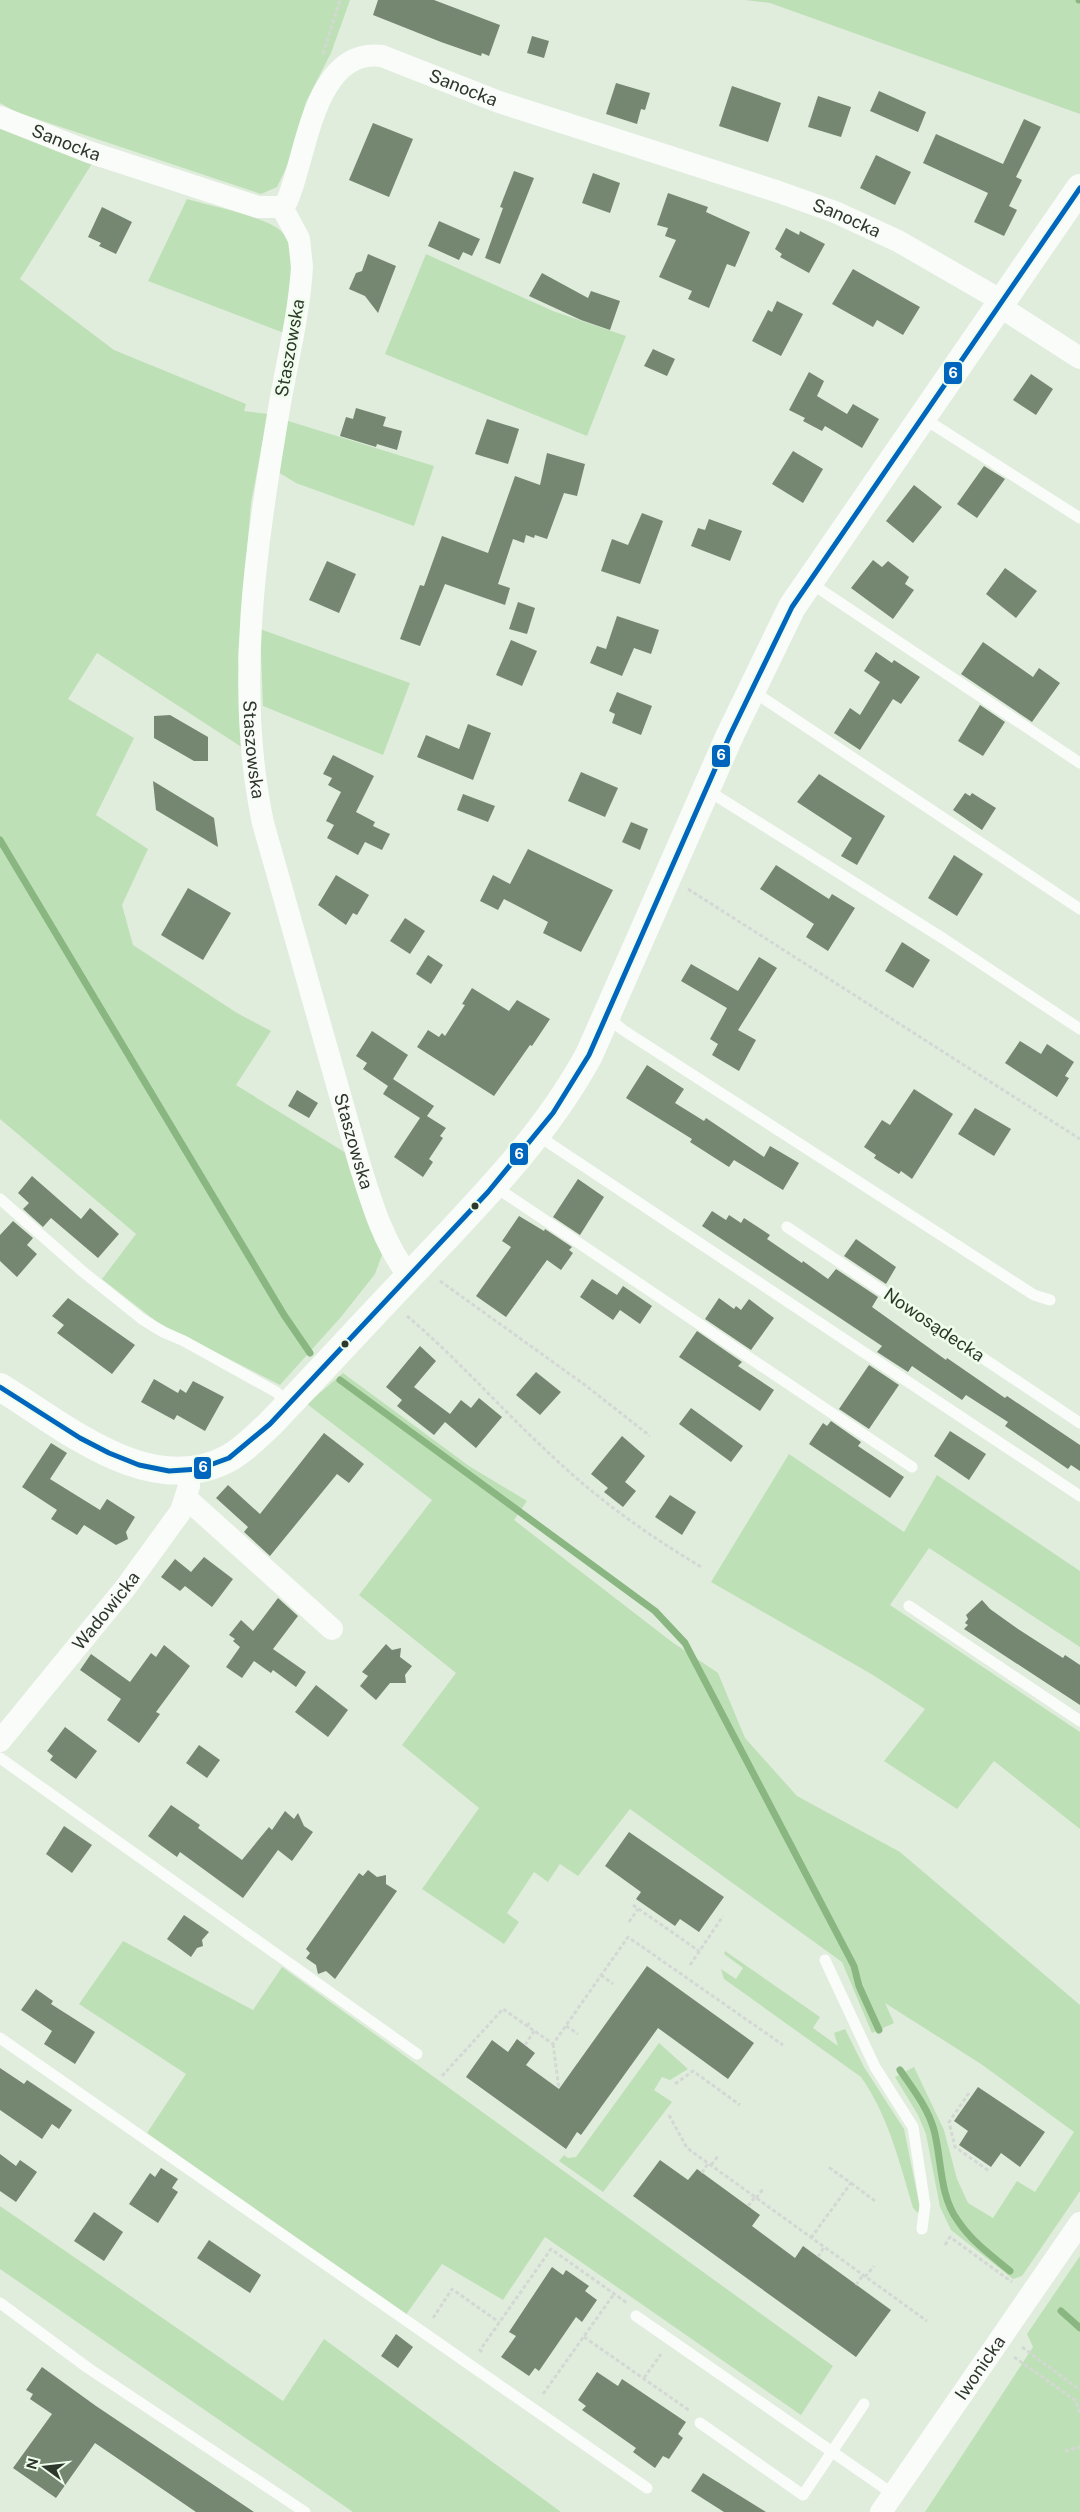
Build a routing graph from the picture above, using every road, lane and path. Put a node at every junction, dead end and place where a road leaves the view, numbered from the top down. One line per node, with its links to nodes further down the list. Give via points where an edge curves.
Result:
1 (0, 117): 3 (street, Sanocka, via 89,152 258,207)
2 (1080, 188): 4 (street)
3 (282, 207): 4 (street, Sanocka, via 291,192 316,108 333,77 363,57 382,56 499,102 835,212 898,241); 21 (street, Staszowska, via 299,239 302,267 251,606 250,707 255,777 268,841 359,1162 380,1224 400,1264)
4 (1000, 304): 5 (street, Sanocka); 6 (street)
5 (1080, 358)
6 (923, 418): 7 (lane); 8 (street)
7 (1080, 518)
8 (809, 582): 9 (street, via 773,643); 10 (lane)
9 (751, 690): 11 (street); 13 (lane)
10 (1080, 764)
11 (706, 789): 12 (street); 15 (lane)
12 (667, 878): 14 (street); 17 (path)
13 (1080, 909)
14 (607, 1017): 16 (street, via 574,1084); 23 (lane, via 1034,1295)
15 (1080, 1028)
16 (537, 1135): 18 (street); 30 (lane)
17 (1080, 1139)
18 (494, 1186): 21 (street); 28 (lane)
19 (0, 1199): 25 (lane, via 142,1319 276,1392)
20 (787, 1228): 26 (lane, Nowosądecka)
21 (414, 1271): 22 (street); 27 (path, via 585,1385)
22 (387, 1300): 25 (street); 32 (path, via 440,1344 589,1490)
23 (1050, 1300)
24 (0, 1387): 29 (street, via 129,1464 156,1470)
25 (289, 1404): 29 (street, via 229,1458)
26 (1080, 1423)
27 (650, 1436)
28 (912, 1467)
29 (188, 1470): 31 (street, Wadowicka)
30 (1080, 1496)
31 (186, 1498): 34 (street); 36 (street, Wadowicka, via 126,1587)
32 (703, 1568)
33 (909, 1606): 35 (lane)
34 (332, 1629)
35 (1080, 1721)
36 (0, 1741)
37 (0, 1758): 56 (lane)
38 (633, 1905): 39 (path)
39 (638, 1909): 41 (path); 42 (path)
40 (723, 1916): 42 (path)
41 (628, 1922)
42 (699, 1951): 44 (path)
43 (825, 1960): 74 (lane, via 875,2068 913,2127 926,2205)
44 (690, 1964)
45 (601, 1975): 46 (path); 49 (path); 55 (path, via 628,1937)
46 (613, 1984)
47 (531, 2021): 48 (path)
48 (527, 2026): 50 (path); 57 (path, via 503,2009)
49 (566, 2026): 51 (path); 53 (path)
50 (534, 2031): 53 (path); 54 (path)
51 (578, 2034)
52 (0, 2038): 104 (lane)
53 (553, 2044): 59 (path)
54 (525, 2045)
55 (783, 2045)
56 (417, 2054)
57 (442, 2076)
58 (675, 2084): 61 (path, via 693,2071)
59 (559, 2088)
60 (969, 2093): 66 (path, via 949,2122 955,2147)
61 (740, 2104)
62 (669, 2115): 64 (path, via 687,2148)
63 (719, 2155): 64 (path)
64 (710, 2164): 67 (path); 70 (path)
65 (827, 2166): 68 (path)
66 (989, 2172)
67 (702, 2173)
68 (851, 2183): 71 (path); 75 (path)
69 (764, 2188): 70 (path)
70 (756, 2198): 72 (path); 75 (path)
71 (875, 2201)
72 (748, 2206)
73 (1080, 2222): 90 (street, Iwonicka)
74 (922, 2229)
75 (811, 2238): 77 (path)
76 (945, 2245): 82 (path, via 950,2237 1012,2282)
77 (824, 2247): 78 (path); 80 (path)
78 (818, 2257)
79 (874, 2266): 80 (path)
80 (864, 2276): 81 (path); 86 (path)
81 (856, 2285)
82 (1007, 2290)
83 (614, 2294): 85 (path, via 639,2312); 87 (path, via 550,2249); 89 (path)
84 (0, 2303): 106 (lane, via 88,2368)
85 (636, 2316): 91 (lane)
86 (927, 2321)
87 (499, 2322): 88 (path, via 452,2289 433,2317); 93 (path)
88 (441, 2323)
89 (584, 2337): 95 (path); 96 (path, via 544,2394)
90 (999, 2339): 97 (path); 99 (path, via 1076,2401); 105 (street, Iwonicka)
91 (670, 2340): 95 (path); 103 (lane)
92 (472, 2345): 93 (path)
93 (480, 2350): 94 (path)
94 (488, 2356)
95 (644, 2378): 100 (path, via 702,2419)
96 (536, 2389)
97 (1080, 2390)
98 (864, 2404): 103 (lane)
99 (1080, 2414)
100 (700, 2424): 103 (lane, via 803,2495)
101 (1080, 2446): 102 (path)
102 (1065, 2451)
103 (832, 2452): 105 (lane)
104 (647, 2488)
105 (887, 2503)
106 (305, 2512)

